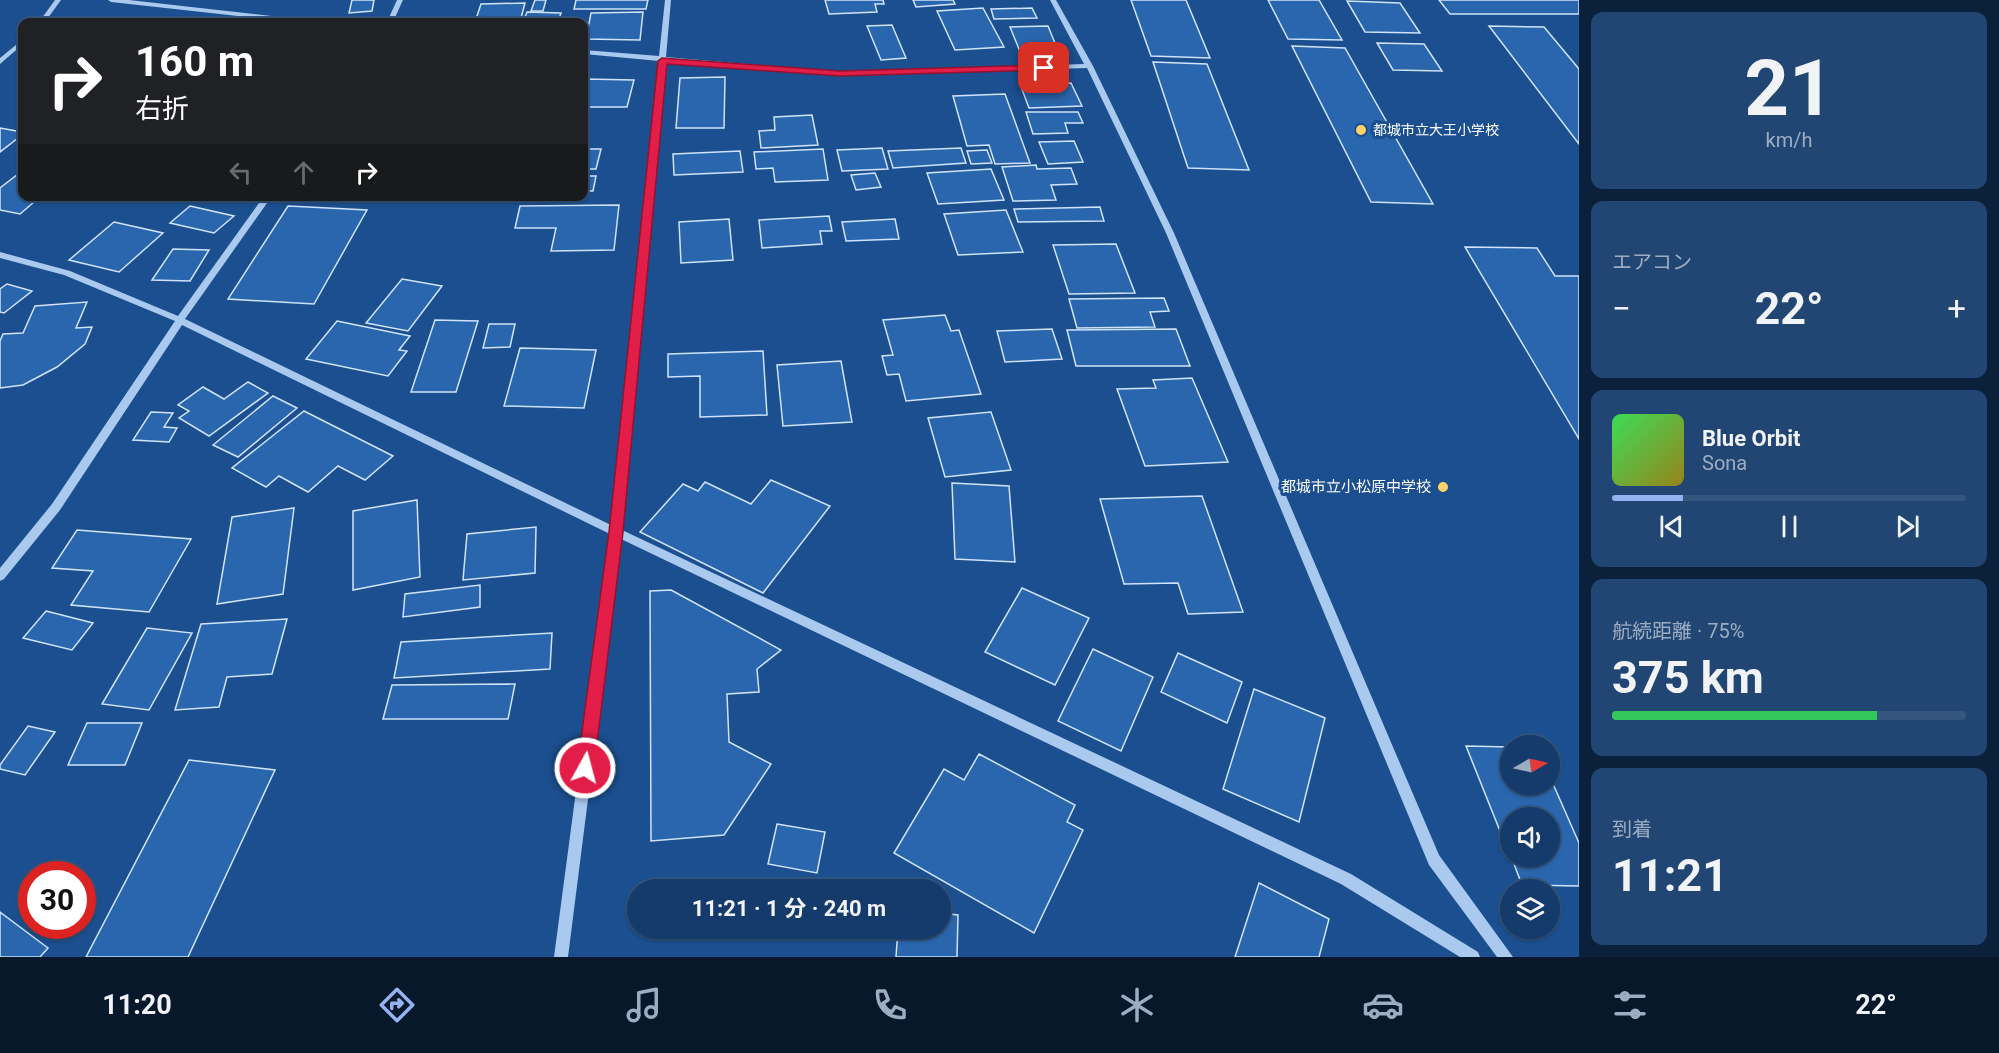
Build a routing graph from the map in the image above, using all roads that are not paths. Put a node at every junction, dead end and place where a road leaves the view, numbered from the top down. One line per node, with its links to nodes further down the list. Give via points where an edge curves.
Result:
1 (58, 0): 6 (street)
2 (111, 0): 7 (street)
3 (400, 0): 8 (street)
4 (668, 0): 11 (street)
5 (1053, 0): 13 (street)
6 (45, 18)
7 (271, 18)
8 (392, 18)
9 (18, 46): 12 (street)
10 (588, 52): 11 (street)
11 (662, 61): 13 (street, via 840,74); 17 (street)
12 (0, 62)
13 (1089, 66): 21 (street, via 1170,233 1434,860)
14 (264, 201): 16 (street)
15 (0, 255): 16 (street, via 67,273)
16 (180, 320): 17 (street); 18 (street, via 56,507)
17 (616, 532): 19 (street); 20 (street, via 1346,879)
18 (0, 576)
19 (561, 957)
20 (1473, 957)
21 (1506, 957)

